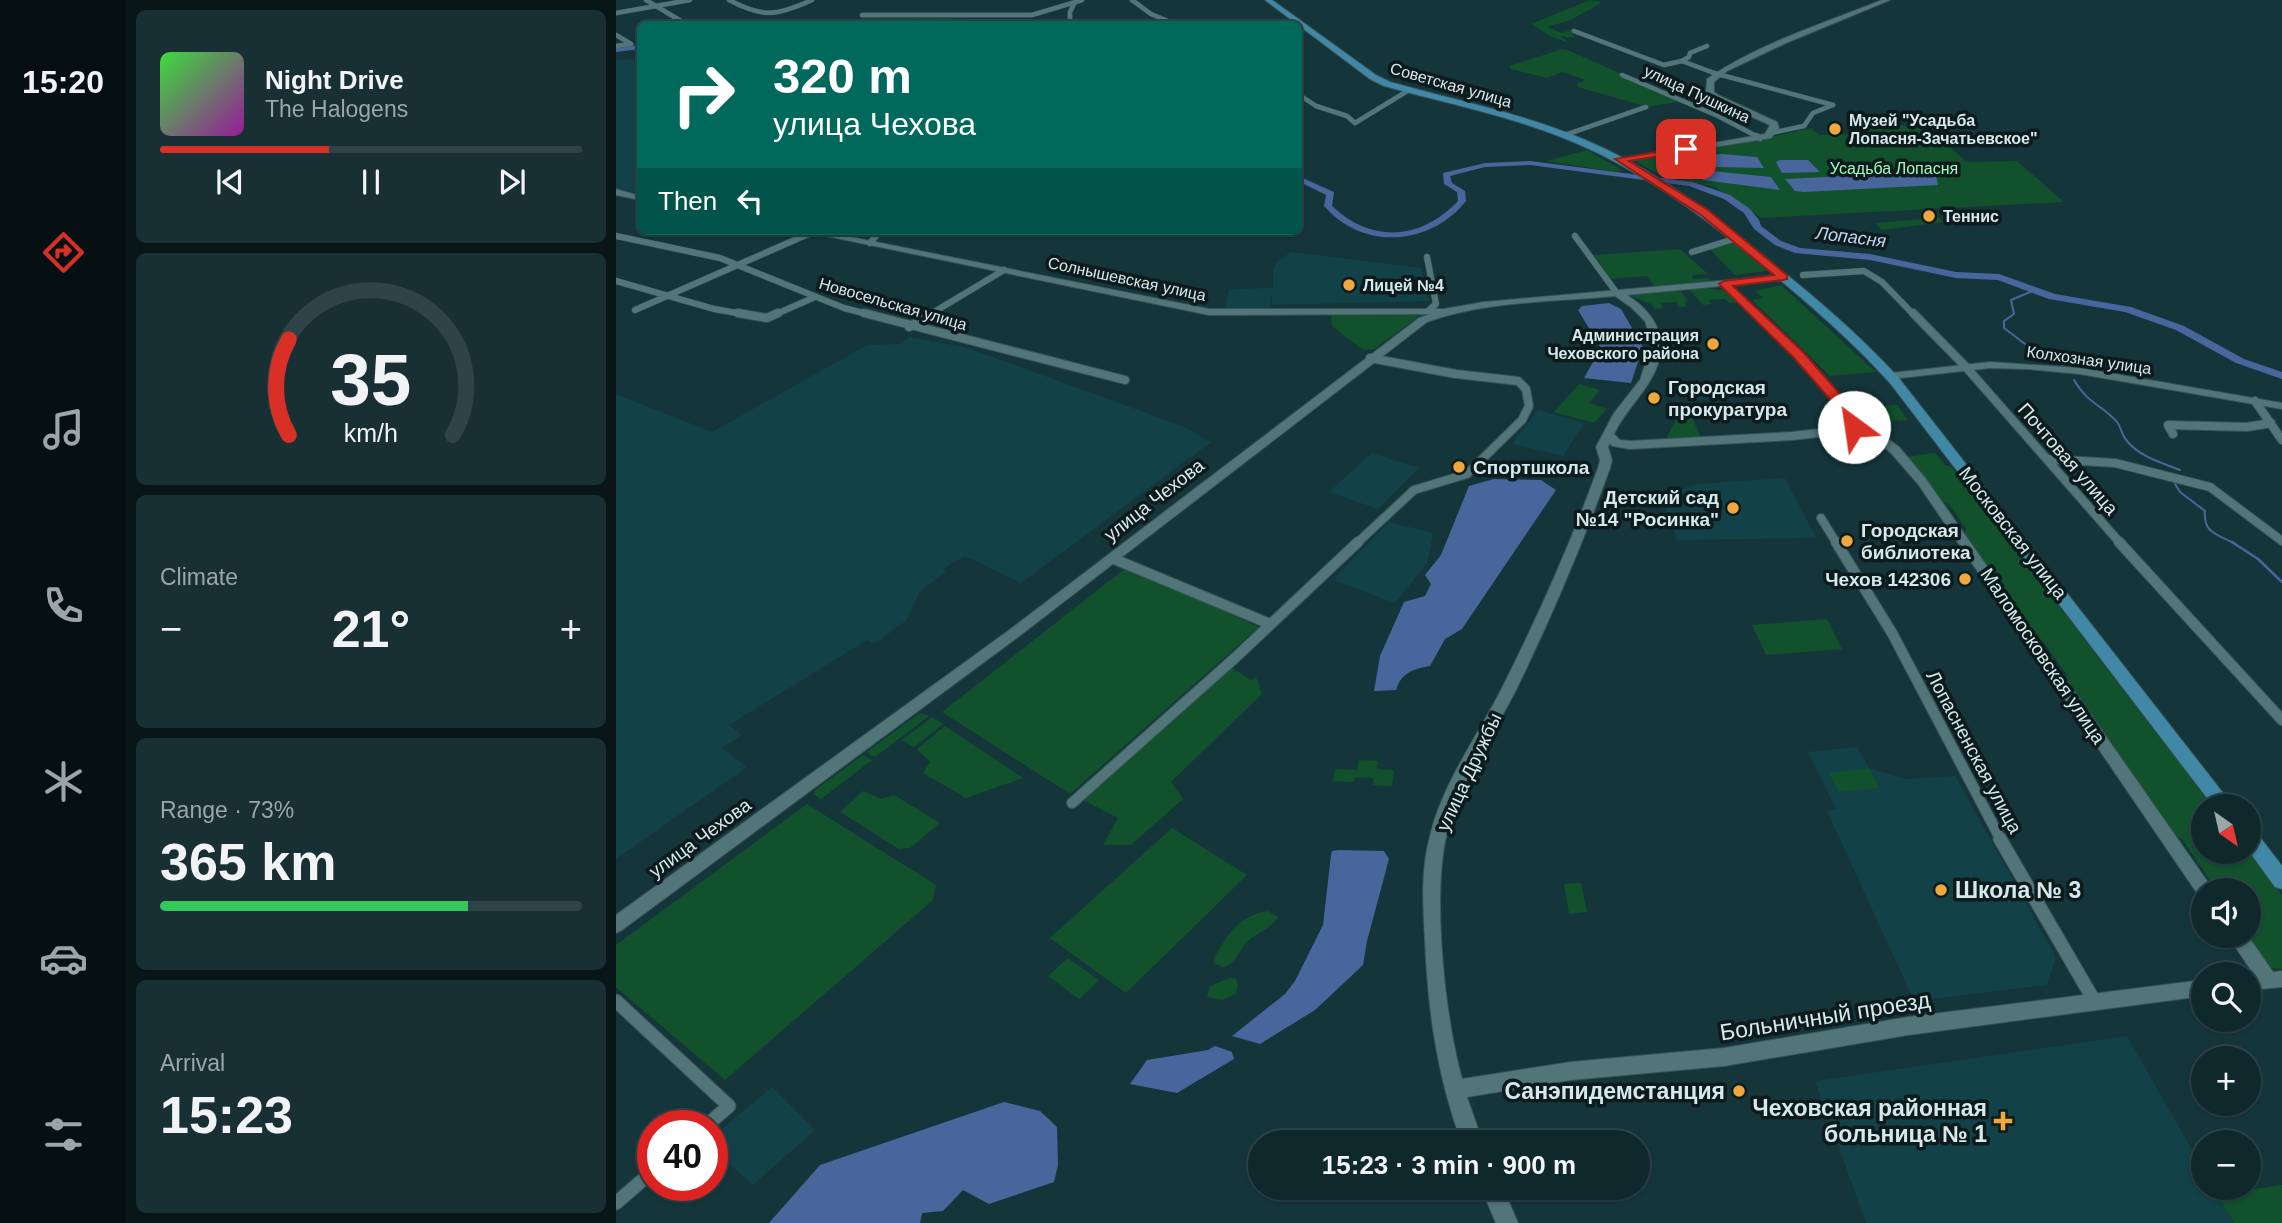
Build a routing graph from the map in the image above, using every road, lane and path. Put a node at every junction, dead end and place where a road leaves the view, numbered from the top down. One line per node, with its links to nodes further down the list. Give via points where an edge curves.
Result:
1 (646, 0): 9 (street)
2 (690, 0): 9 (street)
3 (729, 0): 4 (street, via 761,14 789,11)
4 (812, 0)
5 (1132, 0): 14 (street)
6 (1268, 0): 15 (main road, Советская улица)
7 (1887, 0): 22 (street, улица Пушкина, via 1821,25)
8 (1077, 1): 11 (street, via 1032,15); 13 (street)
9 (656, 6): 10 (street); 12 (street)
10 (616, 13)
11 (862, 15)
12 (681, 21)
13 (1070, 21)
14 (1168, 21)
15 (1297, 21)
16 (1302, 25): 24 (main road, Советская улица, via 1373,77)
17 (1574, 31): 21 (street, улица Пушкина, via 1664,65)
18 (616, 35): 19 (street, via 631,44)
19 (616, 46)
20 (1707, 47): 21 (street)
21 (1682, 61): 22 (street, улица Пушкина)
22 (1718, 74): 27 (street, улица Пушкина, via 1710,81 1710,92 1774,124); 27 (street, via 1833,105 1813,113 1804,126)
23 (1622, 75): 29 (street, улица Пушкина)
24 (1409, 90): 25 (street, via 1355,123); 28 (main road, Советская улица)
25 (1302, 97)
26 (1646, 107): 28 (street)
27 (1771, 133): 29 (street, улица Пушкина)
28 (1565, 135): 30 (main road, Советская улица)
29 (1760, 138): 30 (street, улица Пушкина)
30 (1624, 162): 32 (main road, Советская улица)
31 (616, 192): 33 (street)
32 (1680, 196): 39 (main road, Московская улица)
33 (637, 197)
34 (804, 235): 43 (street)
35 (826, 235): 40 (street, Солнышевская улица)
36 (877, 235): 40 (street)
37 (616, 236): 43 (street, Новосельская улица)
38 (1575, 236): 49 (street)
39 (1737, 238): 41 (street); 46 (main road, Московская улица)
40 (870, 243): 44 (street, Солнышевская улица)
41 (1692, 253)
42 (1427, 257): 53 (street, via 1436,304)
43 (739, 266): 50 (street); 51 (street, Новосельская улица)
44 (1004, 270): 53 (street, Солнышевская улица, via 1209,312); 55 (street)
45 (1803, 275): 57 (street, Почтовая улица, via 1864,271 1874,275)
46 (1783, 277): 48 (street, улица Чехова); 58 (main road, Московская улица, via 1861,343)
47 (616, 281): 50 (street)
48 (1724, 284): 49 (street, улица Чехова); 62 (street, via 1800,356)
49 (1616, 292): 54 (street, улица Чехова); 64 (street, улица Дружбы, via 1638,305 1657,336 1645,380)
50 (669, 294): 51 (street, via 714,309 767,318); 52 (street)
51 (815, 297): 55 (street, Новосельская улица)
52 (635, 310)
53 (1429, 310): 54 (street, Солнышевская улица)
54 (1445, 312): 56 (street, улица Чехова, via 1423,320)
55 (909, 327): 59 (street, Новосельская улица)
56 (1370, 358): 72 (street, улица Чехова); 73 (street, via 1518,381 1526,389 1529,406 1522,420 1467,474 1414,490)
57 (1966, 367): 58 (street, Колхозная улица); 60 (street, Колхозная улица, via 2080,371); 68 (street, Почтовая улица)
58 (1891, 376): 75 (main road, Московская улица)
59 (1125, 380)
60 (2255, 401): 61 (street, Колхозная улица); 63 (street)
61 (2282, 406)
62 (1853, 424): 67 (street, via 1792,436); 78 (street, Маломосковская улица, via 1870,430 1895,450 1950,520)
63 (2271, 424): 65 (street, via 2168,425); 66 (street)
64 (1608, 434): 67 (street, via 1616,443); 69 (street, улица Дружбы, via 1602,447)
65 (2173, 434)
66 (2282, 440)
67 (1630, 445): 69 (street)
68 (2048, 459): 71 (street, via 2115,463 2210,487); 74 (street, Почтовая улица)
69 (1606, 460): 86 (street, улица Дружбы, via 1562,582 1459,783 1437,839 1432,890 1438,1007)
70 (1821, 518): 85 (street, Лопасненская улица, via 1892,633 1993,825)
71 (2282, 541)
72 (1114, 559): 73 (street); 80 (street, улица Чехова)
73 (1270, 624): 76 (street)
74 (2282, 719)
75 (2215, 794)
76 (1072, 803)
77 (2261, 853): 79 (main road)
78 (2196, 878)
79 (2282, 881)
80 (616, 925)
81 (2244, 948): 82 (street)
82 (2266, 980)
83 (2191, 990): 85 (street, Больничный проезд)
84 (616, 1001): 87 (street, via 729,1106)
85 (2095, 1002): 86 (street, Больничный проезд, via 1908,1026 1724,1057 1571,1071)
86 (1454, 1090): 88 (street, улица Дружбы)
87 (724, 1110)
88 (1467, 1130)
89 (637, 1185): 91 (street)
90 (1497, 1200): 92 (street)
91 (616, 1203)
92 (1507, 1223)

